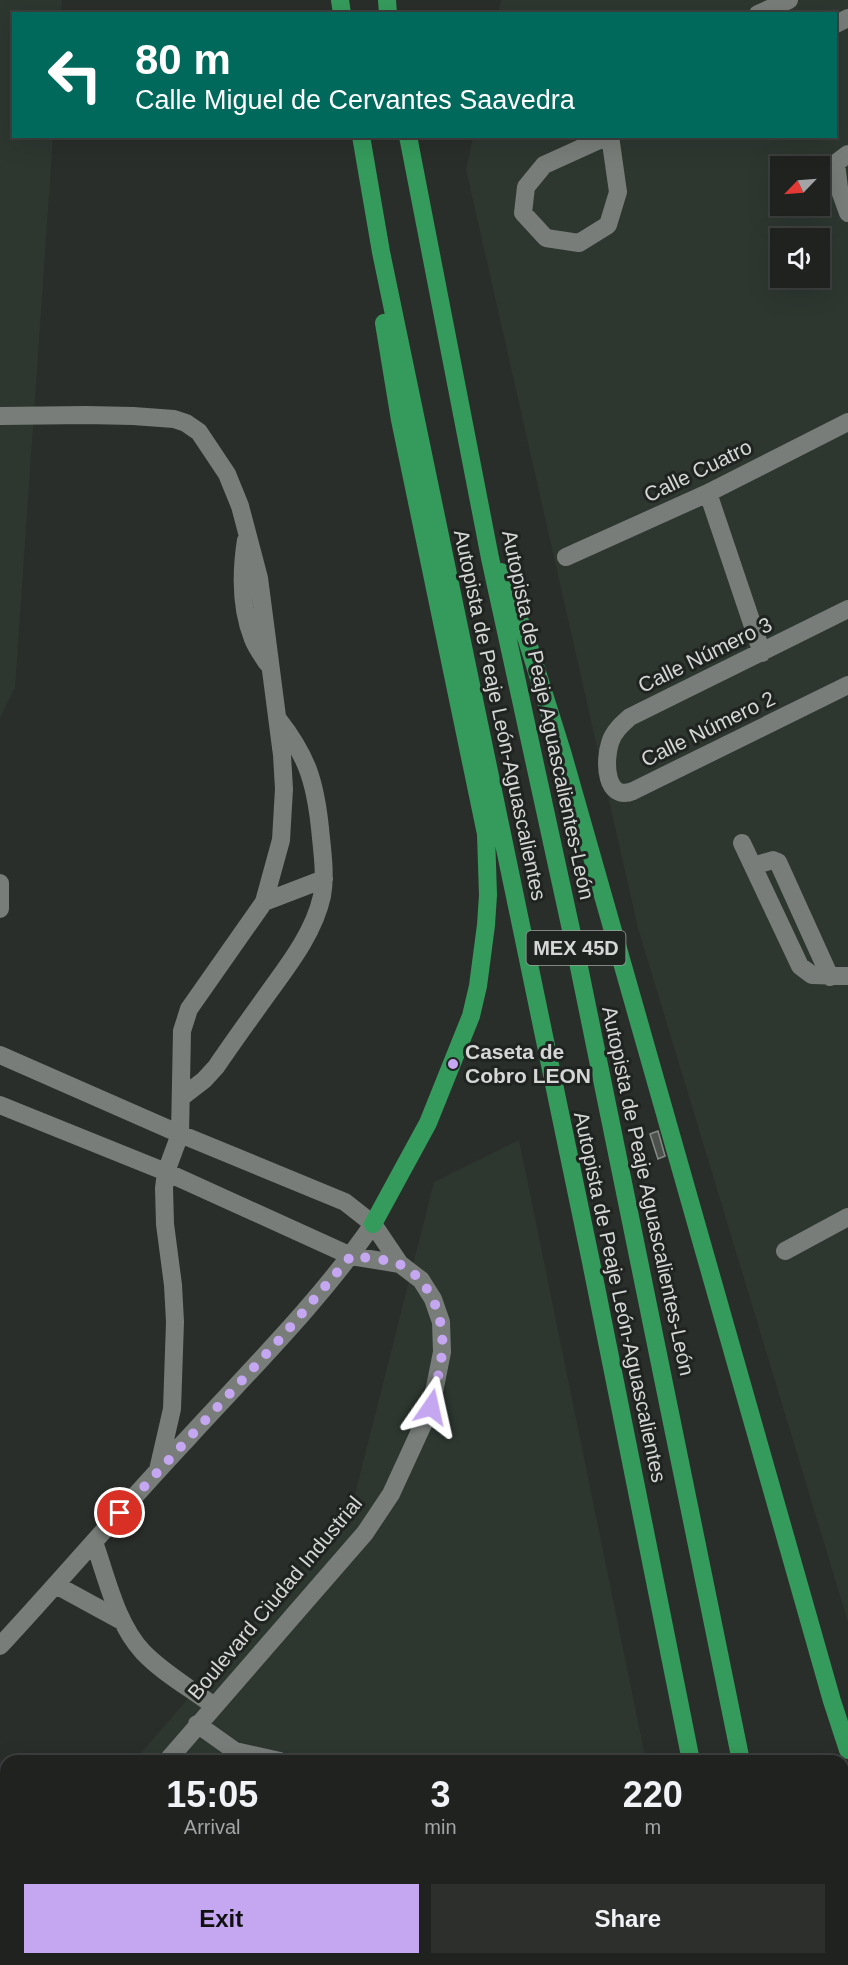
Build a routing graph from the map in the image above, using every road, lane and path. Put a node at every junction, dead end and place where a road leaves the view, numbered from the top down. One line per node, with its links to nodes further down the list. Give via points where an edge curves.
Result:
1 (789, 0): 2 (street)
2 (762, 12)
3 (361, 138): 9 (highway, Autopista de Peaje León-Aguascalientes / MEX 45D)
4 (408, 138): 14 (highway, Autopista de Peaje Aguascalientes-León / MEX 45D)
5 (605, 138): 6 (street, via 544,165 526,187 523,213 546,238 579,243 608,225 618,192)
6 (609, 138)
7 (848, 154): 8 (street, via 836,163)
8 (848, 213)
9 (381, 252): 33 (highway, via 386,340 486,834 488,895 471,1016 428,1123); 47 (highway, Autopista de Peaje León-Aguascalientes / MEX 45D)
10 (0, 416): 18 (street, via 174,419 199,432 227,474 248,532 259,578)
11 (848, 422): 12 (street, Calle Cuatro)
12 (708, 493): 13 (street, Calle Cuatro); 16 (street)
13 (566, 557)
14 (490, 558): 44 (highway, via 504,576 515,603 563,755); 48 (highway, Autopista de Peaje Aguascalientes-León / MEX 45D, via 578,957)
15 (848, 609): 16 (street, Calle Número 3)
16 (762, 653): 19 (street, Calle Número 3, via 630,717 614,734)
17 (848, 685): 19 (street, Calle Número 2, via 625,795 613,788)
18 (277, 717): 22 (street, via 307,763 314,786); 24 (street, via 284,789 280,840)
19 (606, 763)
20 (742, 843): 21 (street)
21 (753, 866): 26 (street, via 800,966 812,975); 26 (street, via 778,862)
22 (324, 879): 24 (street); 28 (street, via 316,918 291,962 216,1067)
23 (0, 883): 25 (street)
24 (264, 902): 28 (street, via 189,1009 182,1031)
25 (0, 909)
26 (839, 977)
27 (0, 1055): 30 (street, Boulevard Ciudad Industrial)
28 (182, 1097): 30 (street)
29 (0, 1105): 31 (street)
30 (180, 1134): 31 (street); 33 (street, Boulevard Ciudad Industrial, via 345,1202)
31 (166, 1172): 35 (street); 37 (street, via 163,1205 175,1322 172,1409)
32 (848, 1217): 34 (street)
33 (373, 1224): 35 (street); 36 (street, Boulevard Ciudad Industrial)
34 (785, 1251)
35 (351, 1256): 36 (street); 37 (street)
36 (400, 1264): 42 (street, Boulevard Ciudad Industrial, via 421,1280 441,1322 442,1352 431,1407 391,1494 365,1533)
37 (158, 1470): 38 (street)
38 (94, 1542): 39 (street); 40 (street)
39 (56, 1585): 40 (street); 41 (street)
40 (122, 1621): 42 (street, via 148,1656)
41 (0, 1646)
42 (213, 1706): 43 (street, Boulevard Ciudad Industrial)
43 (197, 1724): 45 (street, Boulevard Ciudad Industrial); 46 (street, via 235,1751)
44 (848, 1750)
45 (172, 1755)
46 (253, 1755)
47 (690, 1755)
48 (740, 1755)

